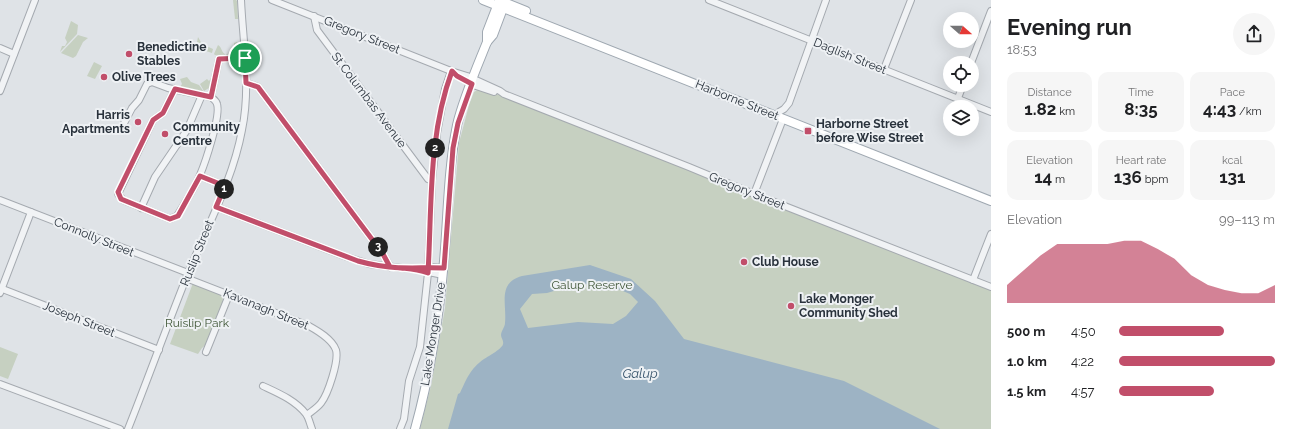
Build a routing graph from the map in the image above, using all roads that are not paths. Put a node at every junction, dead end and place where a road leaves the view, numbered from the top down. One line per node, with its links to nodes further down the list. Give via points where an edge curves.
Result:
1 (35, 0): 13 (street)
2 (241, 0): 15 (street, Ruslip Street)
3 (272, 0): 10 (street, Gregory Street)
4 (483, 0): 8 (main road, Harborne Street)
5 (709, 0): 11 (street, Daglish Street)
6 (826, 0): 11 (street)
7 (911, 0): 16 (street)
8 (501, 2): 18 (main road, Lake Monger Drive, via 493,35 487,42); 27 (main road, Harborne Street)
9 (991, 11): 14 (street)
10 (314, 16): 17 (street, Gregory Street); 30 (street, St Columbas Avenue, via 317,30)
11 (812, 40): 16 (street, Daglish Street); 27 (street)
12 (0, 48): 13 (street)
13 (14, 54): 21 (street)
14 (974, 56)
15 (245, 58): 19 (street, Ruslip Street); 24 (street, via 219,59)
16 (884, 70): 25 (street, Daglish Street)
17 (452, 71): 18 (street, Gregory Street, via 461,73); 30 (street, Lake Monger Drive, via 445,89)
18 (472, 81): 32 (street, Gregory Street); 42 (main road, Lake Monger Drive, via 458,123 453,148)
19 (246, 83): 31 (street, Ruslip Street, via 242,130); 40 (street, via 258,87 383,254)
20 (175, 89): 23 (street); 28 (street, via 152,82 147,84); 37 (street, via 163,113 153,120 118,192 123,200)
21 (0, 91)
22 (960, 92): 25 (street)
23 (202, 95): 24 (street); 37 (street, via 187,130 155,177)
24 (211, 97): 29 (street, via 217,104 216,120)
25 (958, 98): 26 (street, Daglish Street)
26 (991, 112)
27 (781, 116): 32 (street); 33 (main road, Harborne Street); 35 (main road, Harborne Street)
28 (121, 129)
29 (200, 176): 31 (street); 37 (street, via 178,216 170,219)
30 (432, 180): 41 (street, Lake Monger Drive)
31 (225, 186): 36 (street, Ruslip Street)
32 (754, 194): 44 (street, Gregory Street)
33 (991, 196)
34 (0, 200): 38 (street, Connolly Street)
35 (991, 201)
36 (216, 207): 40 (street, via 347,257); 43 (street, Ruslip Street)
37 (141, 208)
38 (31, 212): 43 (street, Connolly Street); 46 (street)
39 (991, 234): 44 (street)
40 (390, 267): 41 (street)
41 (429, 270): 42 (street); 56 (street, Lake Monger Drive, via 420,347 409,381 404,419)
42 (443, 271): 57 (main road, Lake Monger Drive, via 429,368)
43 (187, 276): 47 (street, Kavanagh Street); 48 (street, Ruslip Street)
44 (974, 280): 45 (street, Gregory Street)
45 (991, 287)
46 (1, 290): 48 (street, Joseph Street)
47 (228, 294): 49 (street); 52 (street, Kavanagh Street, via 308,326 320,332 334,347 337,357 326,395 318,407)
48 (159, 350): 54 (street, Ruslip Street)
49 (206, 352)
50 (0, 384): 53 (street)
51 (263, 386): 52 (street, via 287,398)
52 (307, 415): 55 (street)
53 (120, 429)
54 (128, 429)
55 (312, 429)
56 (400, 429)
57 (415, 429)

